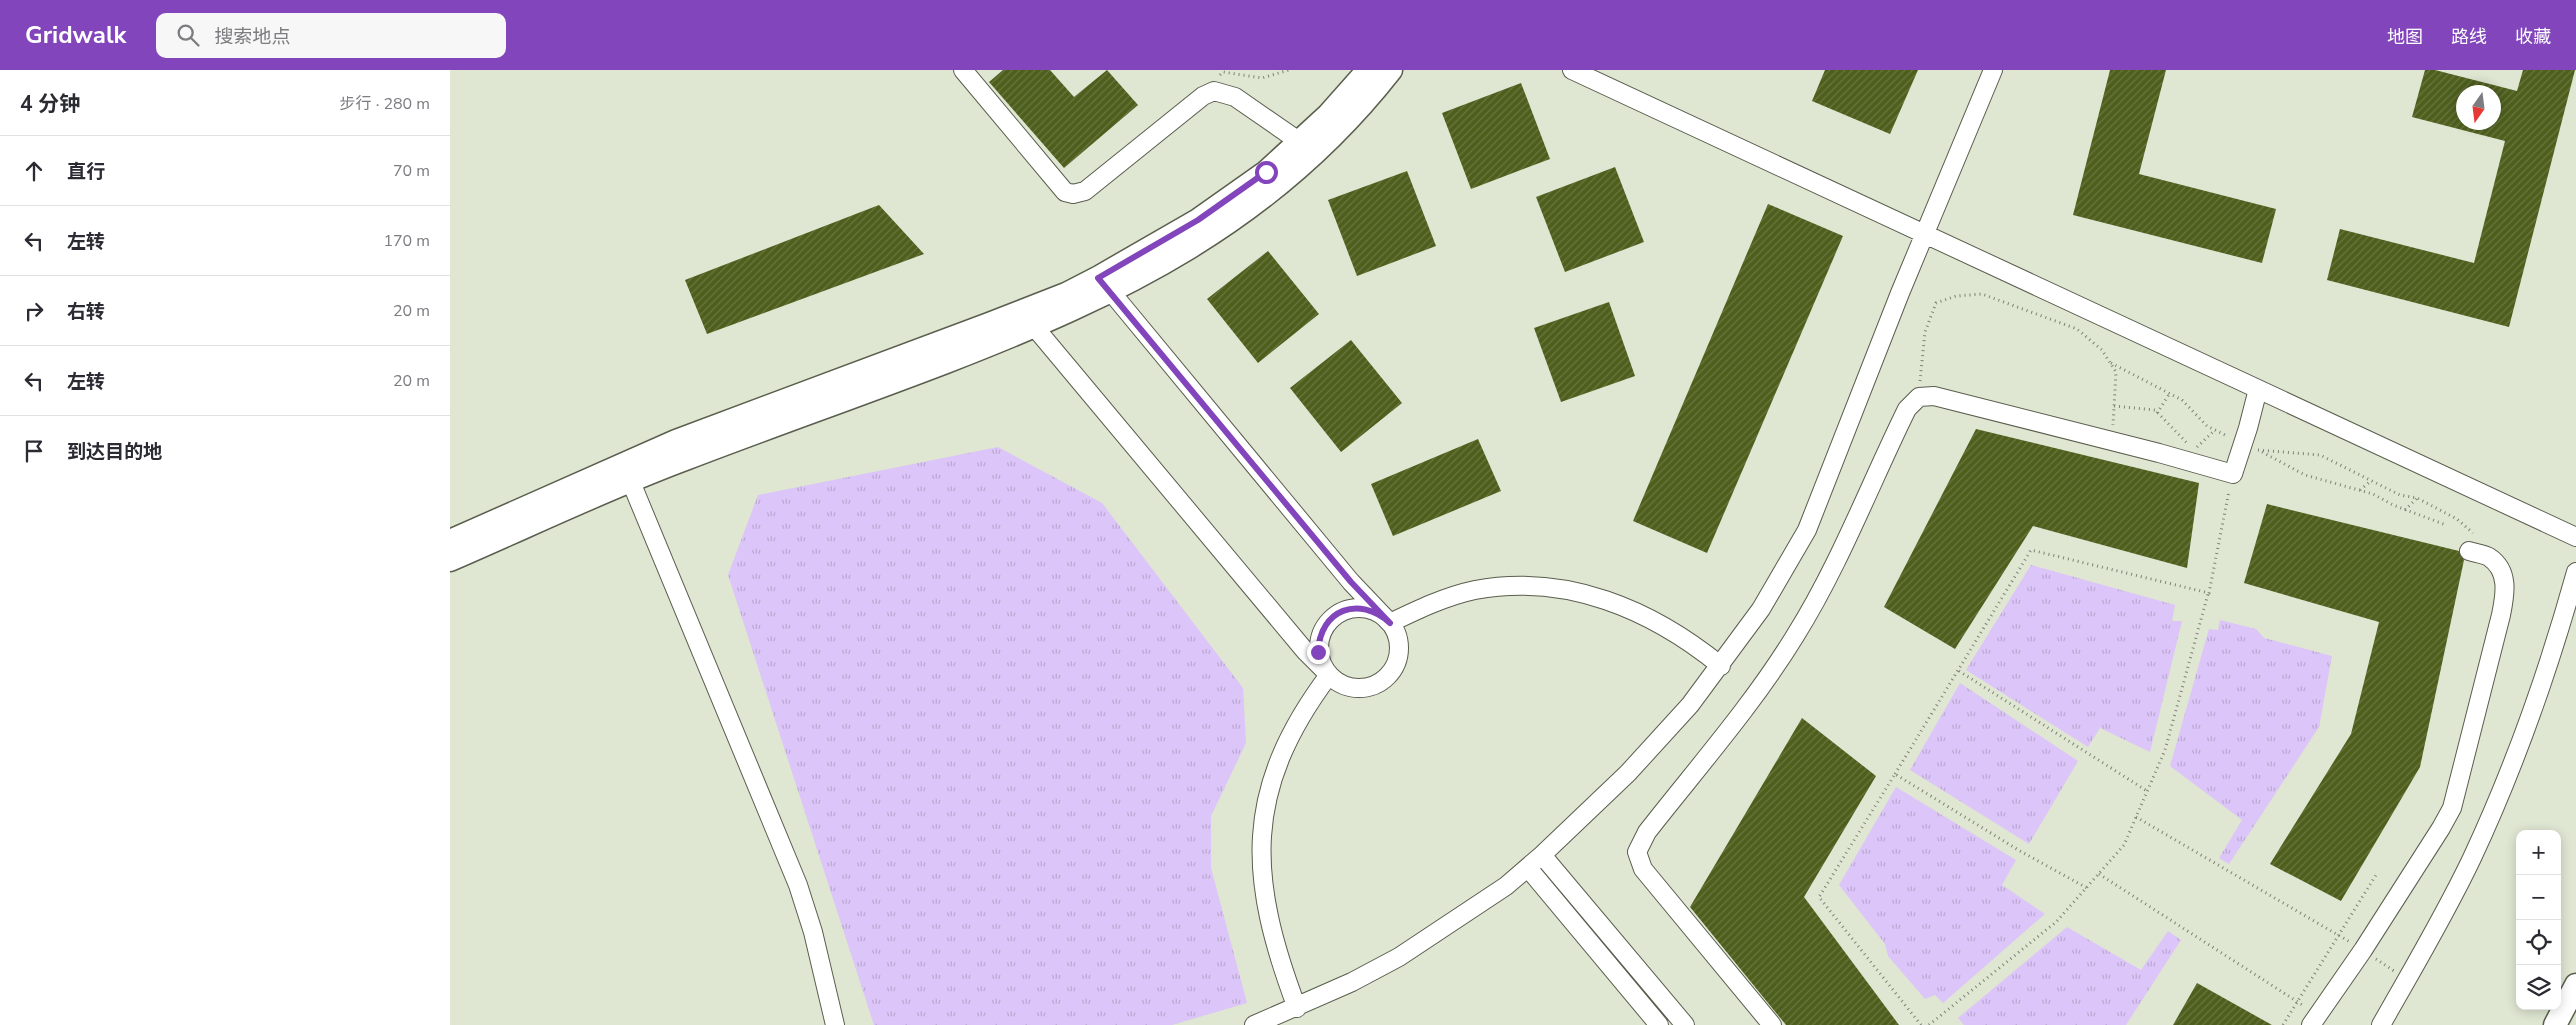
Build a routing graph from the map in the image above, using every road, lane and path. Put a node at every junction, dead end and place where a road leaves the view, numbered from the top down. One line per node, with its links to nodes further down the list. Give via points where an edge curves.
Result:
1 (963, 70): 7 (street, via 1065,192 1073,194 1085,191)
2 (1289, 70): 7 (path, via 1262,78 1223,72)
3 (1368, 70): 8 (main road)
4 (1390, 70): 10 (main road, via 1370,97 1330,138 1259,202 1170,260)
5 (1572, 70): 9 (street)
6 (1993, 70): 9 (street)
7 (1203, 96): 8 (street, via 1214,92 1235,97)
8 (1300, 142): 10 (main road, via 1233,196 1159,244)
9 (1924, 234): 13 (street); 38 (street, via 1807,530 1761,609)
10 (1105, 285): 11 (main road); 37 (street, via 1351,582)
11 (1028, 319): 24 (main road, via 676,441); 40 (street, via 1306,652)
12 (2111, 364): 14 (path); 15 (path, via 2102,350 2077,329 1982,294 1956,296 1936,303 1924,332); 16 (path, via 2116,372)
13 (2258, 389): 20 (street); 31 (street)
14 (2170, 393): 17 (path); 18 (path)
15 (1919, 397): 19 (street, via 1934,396); 60 (street, via 1907,409 1832,570 1795,636 1750,702 1647,832 1637,852 1643,870)
16 (2114, 406): 17 (path, via 2138,407); 19 (path)
17 (2157, 413): 21 (path)
18 (2215, 430): 20 (path); 21 (path)
19 (2113, 441): 23 (street)
20 (2243, 444): 22 (path); 25 (street)
21 (2192, 451): 23 (path)
22 (2260, 451): 26 (path, via 2320,455); 27 (path, via 2305,474)
23 (2203, 466): 25 (street)
24 (627, 472): 32 (main road); 34 (main road); 56 (street, via 798,885)
25 (2233, 474): 36 (path)
26 (2371, 481): 27 (path); 28 (path, via 2400,495)
27 (2360, 490): 29 (path)
28 (2417, 498): 29 (path); 33 (path, via 2457,518)
29 (2405, 510): 30 (path)
30 (2446, 525)
31 (2576, 537)
32 (450, 541)
33 (2472, 543): 50 (street, via 2499,569 2506,587 2452,808)
34 (450, 560)
35 (2576, 572): 51 (street, via 2525,729 2495,807)
36 (2208, 593): 39 (path, via 2031,550); 42 (path, via 2165,750)
37 (1390, 623): 38 (street, via 1473,590 1506,585 1539,586 1575,591 1638,611 1666,626); 40 (street, via 1396,633 1399,652 1385,679 1374,685 1350,687); 40 (street, via 1369,609 1343,610 1332,617 1319,639 1318,652)
38 (1721, 666): 44 (street, via 1663,736)
39 (1959, 671): 41 (path); 42 (path)
40 (1329, 675): 54 (street, via 1288,737 1273,778 1260,846 1264,899 1270,926)
41 (1895, 774): 48 (path); 61 (path, via 1819,897)
42 (2147, 790): 43 (path)
43 (2136, 817): 46 (path, via 2124,845); 49 (path)
44 (1542, 855): 45 (street); 59 (street)
45 (1528, 868): 54 (street, via 1485,901 1399,957); 58 (street)
46 (2099, 874): 48 (path); 53 (path)
47 (2376, 875): 49 (path)
48 (2087, 888): 62 (path, via 2056,922)
49 (2339, 935): 50 (path); 53 (path)
50 (2363, 950): 51 (path); 55 (street)
51 (2407, 979): 64 (street)
52 (2576, 985): 65 (main road)
53 (2298, 1002): 55 (path); 63 (path)
54 (1297, 1008): 57 (street)
55 (2314, 1019)
56 (835, 1025)
57 (1254, 1025)
58 (1660, 1025)
59 (1686, 1025)
60 (1772, 1025)
61 (1922, 1025)
62 (1929, 1025)
63 (2283, 1025)
64 (2381, 1025)
65 (2555, 1025)

